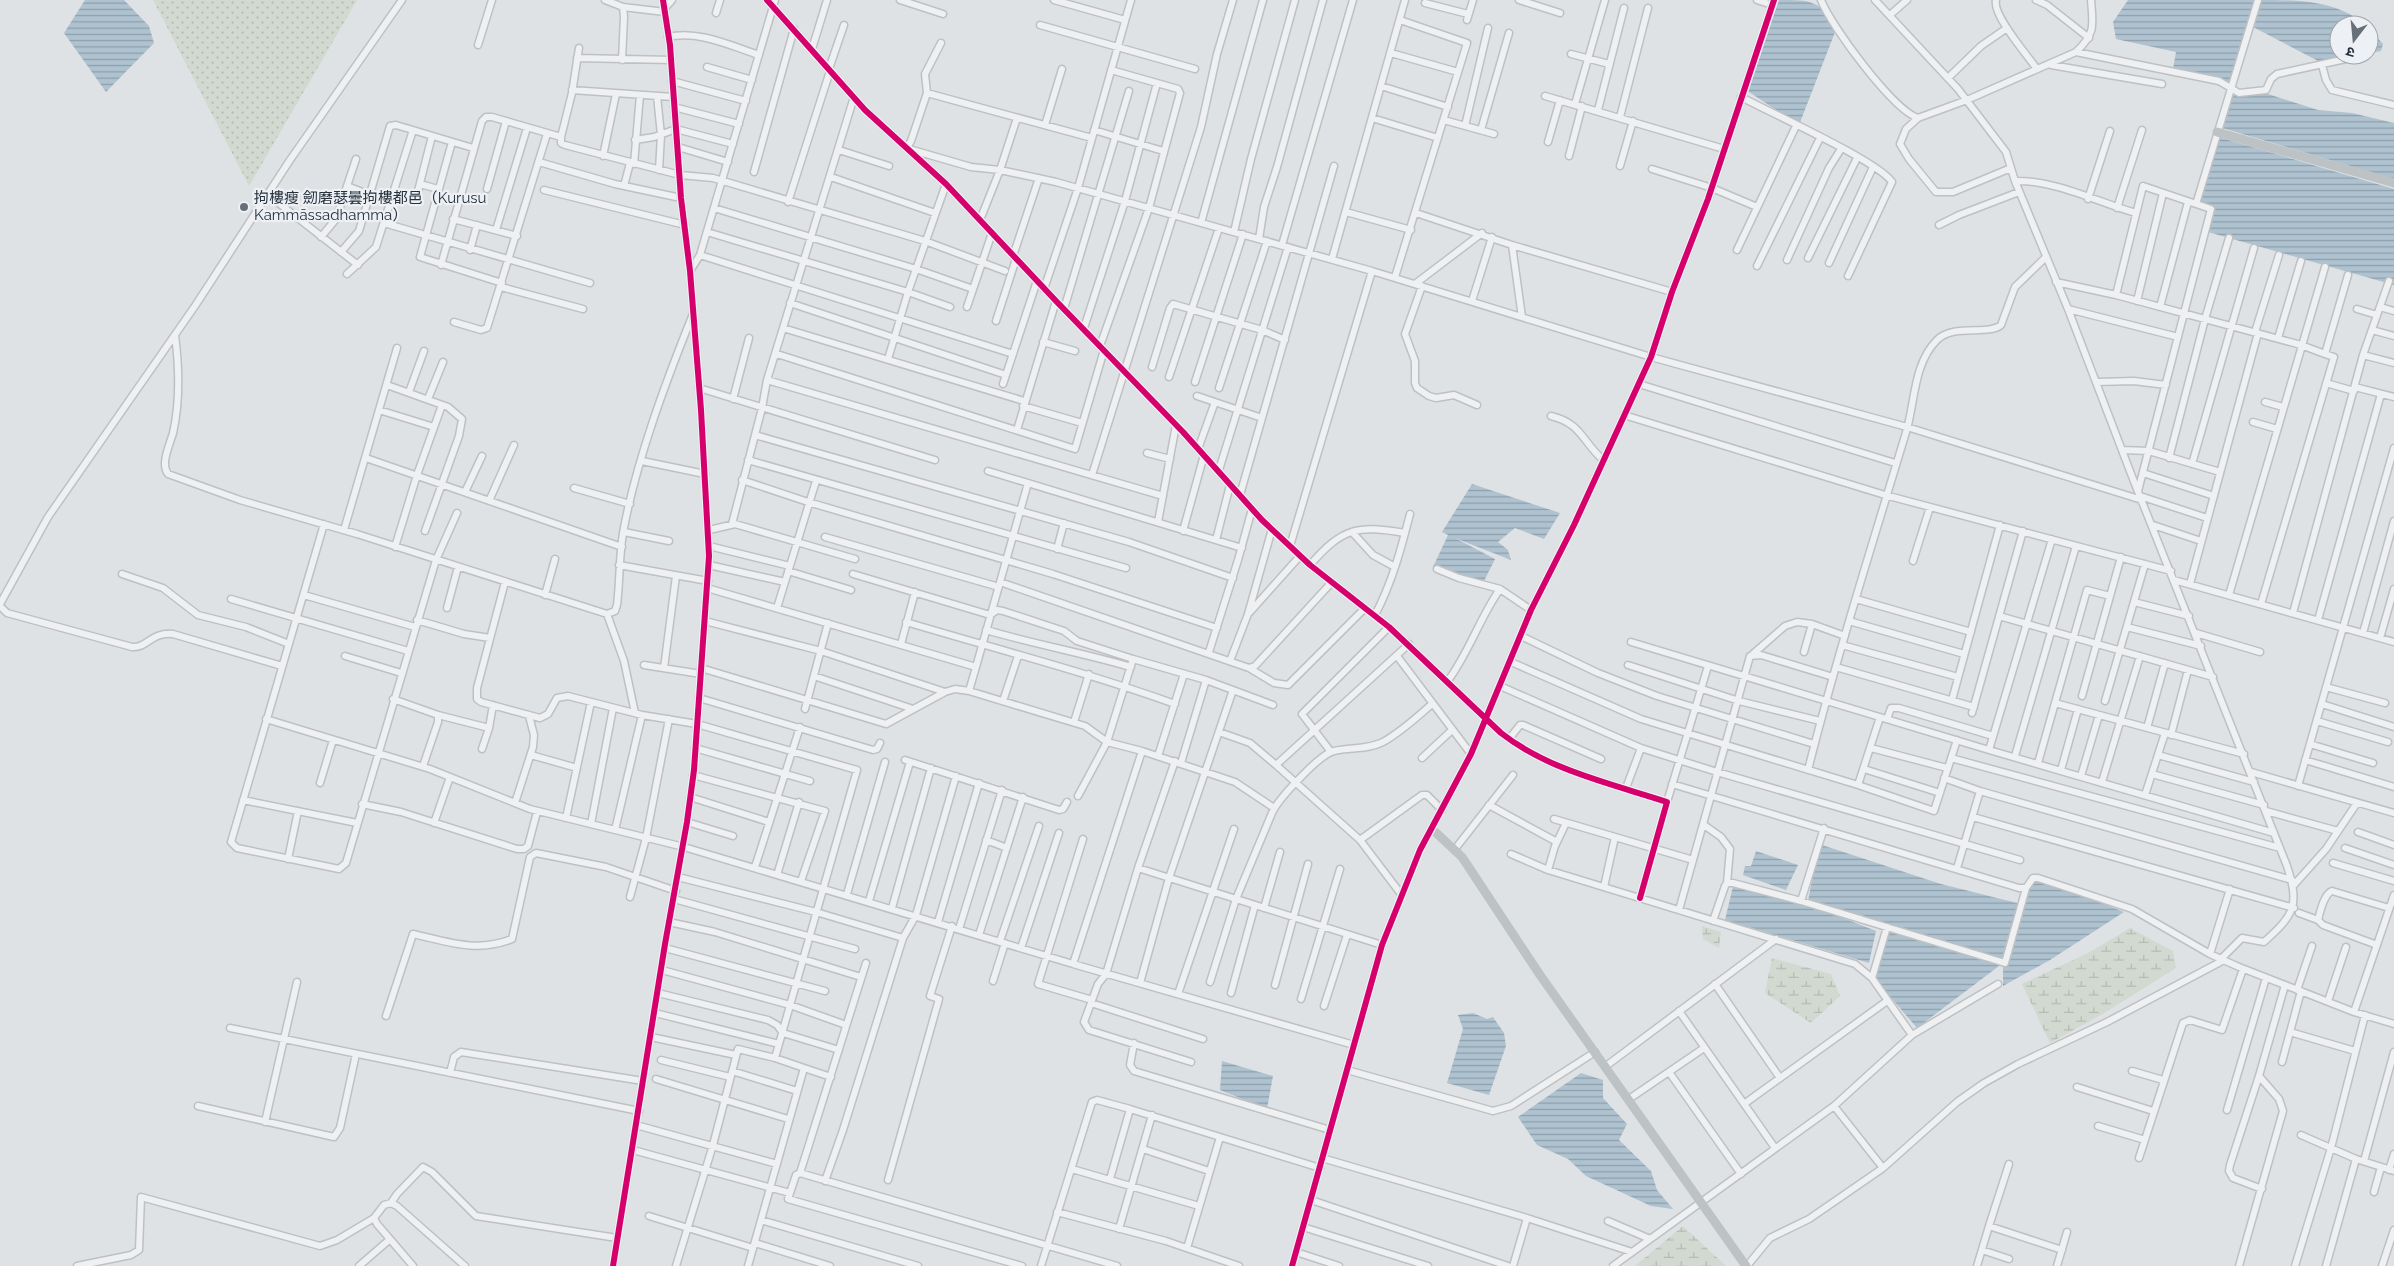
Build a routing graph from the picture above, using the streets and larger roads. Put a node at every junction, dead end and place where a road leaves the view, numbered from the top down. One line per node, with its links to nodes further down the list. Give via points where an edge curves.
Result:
1 (402, 0): 172 (street)
2 (492, 0): 52 (street)
3 (606, 0): 32 (street)
4 (672, 0): 33 (street)
5 (720, 0): 38 (street)
6 (767, 0): 30 (street)
7 (827, 0): 55 (street)
8 (900, 0): 39 (street)
9 (1054, 0): 41 (street)
10 (1131, 0): 41 (street)
11 (1233, 0): 191 (street, via 1201,127)
12 (1263, 0): 195 (street)
13 (1294, 0): 203 (street)
14 (1322, 0): 213 (street, via 1264,207)
15 (1353, 0): 218 (street)
16 (1405, 0): 42 (street)
17 (1473, 0): 31 (street, via 1468,17)
18 (1519, 0): 37 (street)
19 (1605, 0): 61 (street)
20 (1757, 0): 29 (street)
21 (1821, 0): 103 (street, via 1843,38 1863,63 1904,110)
22 (1875, 0): 40 (street)
23 (1907, 0): 40 (street)
24 (1996, 0): 46 (street, via 1996,8)
25 (2036, 0): 36 (street)
26 (2048, 0): 36 (street)
27 (2091, 0): 50 (street, via 2094,21)
28 (2258, 0): 81 (street)
29 (1773, 2): 91 (street)
30 (774, 3): 47 (street); 59 (street)
31 (1425, 3)
32 (622, 7): 33 (street); 62 (street)
33 (664, 7): 49 (street)
34 (1624, 8): 65 (street)
35 (1648, 8): 100 (street)
36 (2052, 9): 50 (street)
37 (1560, 12)
38 (716, 13)
39 (943, 14)
40 (1890, 15): 75 (street)
41 (1125, 20): 53 (street)
42 (1400, 20): 56 (street); 74 (street, via 1467,43)
43 (844, 25): 71 (street)
44 (1040, 25): 53 (street)
45 (1488, 28): 109 (street)
46 (2007, 28): 70 (street); 75 (street, via 1981,46)
47 (794, 30): 55 (street); 155 (street)
48 (1509, 33): 115 (street)
49 (668, 37): 59 (street, via 700,37); 63 (street)
50 (2089, 38): 57 (street)
51 (941, 43): 84 (street, via 926,74)
52 (478, 45)
53 (1117, 47): 69 (street); 73 (street)
54 (578, 48): 60 (street)
55 (812, 49): 71 (street)
56 (1391, 52): 74 (street); 80 (street)
57 (2076, 52): 66 (street); 81 (street, via 2219,81)
58 (1571, 54): 61 (street)
59 (759, 56): 76 (street)
60 (577, 58): 62 (street); 82 (street)
61 (1588, 58): 65 (street); 95 (street)
62 (622, 60): 63 (street)
63 (671, 60): 77 (street)
64 (2329, 62): 67 (street)
65 (1609, 64): 99 (street)
66 (2049, 64): 70 (street); 79 (street)
67 (2322, 64): 81 (street, via 2277,74 2266,90 2239,93); 96 (street, via 2332,90)
68 (707, 66): 76 (street)
69 (1195, 69)
70 (2037, 69): 93 (street)
71 (829, 70): 90 (street); 177 (street)
72 (1062, 70): 108 (street)
73 (1111, 70): 78 (street); 114 (street)
74 (1458, 72): 97 (street)
75 (1948, 78): 93 (street)
76 (752, 80): 94 (street)
77 (672, 81): 89 (street); 94 (street)
78 (1157, 83): 132 (street); 139 (street, via 1180,91)
79 (2162, 84)
80 (1381, 86): 97 (street); 102 (street)
81 (2230, 88): 118 (street)
82 (572, 90): 85 (street); 123 (street)
83 (1129, 91): 124 (street)
84 (928, 93): 101 (street); 135 (street)
85 (616, 94): 86 (street); 140 (street)
86 (640, 95): 87 (street); 128 (street)
87 (657, 96): 89 (street); 120 (street)
88 (1545, 96): 92 (street)
89 (673, 97): 98 (street)
90 (854, 97): 135 (street); 138 (street)
91 (1741, 97): 110 (street); 136 (street)
92 (1560, 100): 95 (street); 130 (street)
93 (1967, 100): 103 (street); 151 (street, via 2006,152)
94 (746, 101): 107 (street)
95 (1578, 105): 99 (street); 141 (street)
96 (2394, 105)
97 (1448, 107): 104 (street)
98 (674, 108): 107 (street); 112 (street)
99 (1598, 110): 100 (street)
100 (1620, 116): 106 (street)
101 (1017, 118): 108 (street); 154 (street)
102 (1372, 118): 126 (street); 187 (street)
103 (1918, 118): 151 (street, via 1906,129 1900,144 1936,192 1953,192)
104 (1444, 120): 109 (street); 126 (street)
105 (506, 121): 111 (street); 133 (street, via 492,117 484,119); 168 (street)
106 (1633, 121): 136 (street); 149 (street)
107 (739, 124): 131 (street)
108 (1044, 125): 125 (street)
109 (1465, 126): 115 (street)
110 (1796, 126): 127 (street); 182 (street)
111 (527, 128): 119 (street); 200 (street)
112 (676, 128): 120 (street); 131 (street); 134 (street)
113 (413, 130): 122 (street); 174 (street, via 396,125 388,128); 180 (street)
114 (1094, 130): 124 (street); 125 (street)
115 (1481, 130): 121 (street)
116 (2142, 130): 185 (street)
117 (2110, 131): 176 (street)
118 (2217, 132): 161 (street); 181 (street)
119 (547, 134): 123 (street); 144 (street)
120 (661, 134): 128 (street); 153 (street)
121 (1494, 134)
122 (432, 136): 129 (street); 167 (street, via 419,187)
123 (560, 137): 140 (street, via 561,144)
124 (1117, 137): 132 (street); 173 (street)
125 (1092, 138): 165 (street)
126 (1438, 138): 189 (street)
127 (1820, 138): 137 (street); 238 (street)
128 (635, 140): 146 (street)
129 (452, 142): 133 (street); 167 (street)
130 (1548, 142)
131 (733, 144): 145 (street)
132 (1140, 144): 139 (street); 178 (street)
133 (473, 148): 192 (street)
134 (678, 148): 145 (street); 156 (street)
135 (908, 148): 154 (street, via 971,167); 162 (street)
136 (1724, 149): 166 (street)
137 (1841, 149): 142 (street); 230 (street, via 1825,175)
138 (839, 150): 147 (street); 157 (street)
139 (1163, 151): 184 (street)
140 (603, 156): 146 (street)
141 (1569, 156)
142 (1857, 158): 150 (street); 228 (street)
143 (356, 159): 163 (street)
144 (539, 162): 164 (street); 208 (street)
145 (728, 162): 159 (street)
146 (632, 164): 153 (street); 164 (street)
147 (889, 166)
148 (1334, 166): 223 (street)
149 (1620, 166)
150 (1873, 167): 235 (street); 246 (street, via 1890,179 1891,186)
151 (2011, 168): 160 (street)
152 (1652, 169): 166 (street)
153 (659, 170): 156 (street)
154 (1000, 170): 158 (street); 193 (street)
155 (754, 172)
156 (680, 175): 159 (street); 175 (street)
157 (831, 177): 186 (street); 188 (street)
158 (1039, 178): 165 (street); 227 (street)
159 (722, 180): 177 (street); 183 (street)
160 (2014, 181): 170 (street); 176 (street, via 2049,185)
161 (2394, 183)
162 (946, 184): 188 (street); 193 (street)
163 (347, 186): 174 (street); 209 (street, via 336,219)
164 (624, 186): 175 (street)
165 (1078, 188): 173 (street); 257 (street)
166 (1712, 188): 182 (street); 259 (street)
167 (438, 189): 207 (street)
168 (487, 189)
169 (544, 190): 197 (street)
170 (2019, 192): 198 (street); 226 (street)
171 (2163, 193): 179 (street); 190 (street, via 2143,186); 262 (street)
172 (267, 194): 209 (street); 291 (street)
173 (1100, 194): 178 (street); 270 (street)
174 (370, 196): 180 (street); 222 (street, via 359,231)
175 (682, 198): 197 (street)
176 (2088, 199): 185 (street)
177 (788, 202): 186 (street)
178 (1125, 202): 184 (street); 287 (street)
179 (2188, 202): 181 (street); 267 (street)
180 (390, 203): 194 (street)
181 (2196, 204): 276 (street, via 2211,210)
182 (1757, 207): 221 (street)
183 (714, 208): 202 (street); 211 (street)
184 (1149, 208): 191 (street); 301 (street)
185 (2117, 208): 190 (street)
186 (820, 209): 211 (street); 214 (street)
187 (1346, 212): 201 (street); 229 (street)
188 (935, 213): 214 (street)
189 (1416, 213): 201 (street); 205 (street)
190 (2136, 213): 260 (street)
191 (1172, 215): 195 (street); 313 (street)
192 (453, 219): 196 (street); 216 (street)
193 (980, 220): 204 (street)
194 (384, 223): 207 (street); 236 (street, via 376,247)
195 (1201, 223): 199 (street)
196 (477, 225): 200 (street); 220 (street)
197 (685, 225): 242 (street)
198 (1939, 226)
199 (1219, 228): 203 (street); 273 (street)
200 (496, 230): 208 (street)
201 (1411, 230): 247 (street)
202 (707, 232): 224 (street); 232 (street)
203 (1234, 232): 206 (street)
204 (992, 233): 227 (street); 234 (street)
205 (1482, 233): 210 (street); 253 (street)
206 (1243, 234): 213 (street); 278 (street)
207 (425, 236): 216 (street); 237 (street, via 420,257)
208 (517, 236): 231 (street)
209 (321, 237): 222 (street)
210 (1492, 237): 217 (street); 263 (street)
211 (811, 238): 232 (street); 240 (street)
212 (2229, 238): 281 (street)
213 (1259, 239): 215 (street)
214 (925, 241): 234 (street); 240 (street)
215 (1267, 241): 218 (street); 284 (street)
216 (447, 243): 220 (street); 237 (street)
217 (1512, 245): 259 (street); 279 (street)
218 (1285, 246): 223 (street); 288 (street)
219 (2254, 248): 285 (street)
220 (470, 250): 231 (street)
221 (1737, 250)
222 (341, 252): 236 (street)
223 (1310, 253): 229 (street); 297 (street)
224 (700, 255): 242 (street); 252 (street)
225 (2279, 255): 290 (street)
226 (2046, 257): 249 (street); 349 (street, via 2015,287 1998,328 1953,332 1937,340 1920,371)
227 (1014, 258): 248 (street); 282 (street)
228 (1808, 258)
229 (1332, 259): 241 (street)
230 (1787, 260)
231 (509, 261): 251 (street); 254 (street)
232 (804, 261): 252 (street); 258 (street)
233 (2301, 262): 296 (street)
234 (982, 263): 243 (street); 256 (street)
235 (1829, 263)
236 (358, 265): 244 (street)
237 (441, 265): 254 (street)
238 (1757, 266)
239 (2324, 267): 299 (street)
240 (916, 269): 256 (street); 258 (street)
241 (1372, 270): 247 (street); 422 (street)
242 (690, 271): 275 (street)
243 (1005, 271)
244 (346, 274)
245 (2348, 275): 306 (street)
246 (1848, 276)
247 (1395, 278): 253 (street)
248 (1037, 281): 257 (street); 305 (street)
249 (2056, 282): 260 (street); 271 (street)
250 (2389, 282): 268 (street)
251 (590, 283)
252 (796, 284): 264 (street); 280 (street)
253 (1415, 284): 255 (street)
254 (501, 285): 269 (street); 283 (street, via 487,328 481,330)
255 (1422, 286): 263 (street); 337 (street, via 1405,334 1415,361 1417,388 1436,398 1454,395)
256 (973, 289): 266 (street)
257 (1044, 289): 261 (street)
258 (908, 292): 265 (street); 280 (street)
259 (1672, 292): 308 (street)
260 (2116, 295): 262 (street)
261 (1056, 301): 270 (street); 298 (street)
262 (2137, 301): 267 (street)
263 (1472, 302): 279 (street)
264 (790, 303): 286 (street); 293 (street)
265 (950, 307)
266 (967, 307)
267 (2160, 307): 276 (street)
268 (2380, 307): 274 (street); 277 (street)
269 (583, 309)
270 (1064, 309): 287 (street)
271 (2068, 309): 294 (street); 318 (street)
272 (2357, 309): 277 (street)
273 (1191, 310): 278 (street); 312 (street, via 1172,304); 315 (street)
274 (2394, 311)
275 (693, 313): 324 (street); 367 (street, via 674,360)
276 (2184, 313): 281 (street); 294 (street)
277 (2378, 315): 289 (street)
278 (1215, 316): 284 (street); 317 (street)
279 (1522, 317): 308 (street)
280 (900, 318): 293 (street); 305 (street)
281 (2205, 319): 285 (street); 362 (street)
282 (996, 321)
283 (454, 322)
284 (1240, 323): 288 (street); 325 (street)
285 (2230, 326): 290 (street); 369 (street)
286 (782, 328): 304 (street); 309 (street)
287 (1084, 328): 301 (street)
288 (1262, 330): 297 (street); 340 (street)
289 (2372, 330): 292 (street); 307 (street)
290 (2256, 333): 296 (street); 372 (street)
291 (175, 334): 401 (street, via 178,355 176,407 165,470 173,477 240,500); 468 (street, via 48,517)
292 (2394, 336)
293 (894, 337): 309 (street); 314 (street)
294 (2178, 337): 323 (street)
295 (749, 338): 332 (street)
296 (2278, 338): 299 (street)
297 (1285, 340): 344 (street)
298 (1043, 342): 303 (street); 335 (street)
299 (2301, 344): 306 (street); 338 (street)
300 (397, 348): 322 (street)
301 (1102, 348): 313 (street); 346 (street)
302 (424, 350): 327 (street)
303 (1075, 351)
304 (776, 354): 316 (street); 351 (street)
305 (1013, 354): 314 (street)
306 (2325, 354): 319 (street, via 2334,357)
307 (2363, 355): 311 (street); 326 (street)
308 (1651, 358): 321 (street); 349 (street)
309 (888, 360): 335 (street)
310 (443, 362): 331 (street)
311 (2394, 363)
312 (1152, 367)
313 (1124, 370): 347 (street); 376 (street)
314 (1006, 375): 320 (street)
315 (1170, 377)
316 (767, 380): 339 (street); 376 (street)
317 (1195, 382)
318 (2096, 382): 323 (street, via 2134,381); 356 (street)
319 (2326, 383): 326 (street); 467 (street)
320 (1003, 384)
321 (1639, 384): 342 (street); 368 (street)
322 (387, 385): 327 (street); 341 (street)
323 (2166, 385): 357 (street)
324 (699, 388): 332 (street); 374 (street)
325 (1219, 388)
326 (2354, 389): 328 (street); 473 (street)
327 (409, 392): 331 (street)
328 (2381, 394): 330 (street); 482 (street)
329 (1197, 396): 333 (street)
330 (2394, 397)
331 (428, 399): 336 (street)
332 (733, 399): 339 (street)
333 (1215, 402): 340 (street); 354 (street)
334 (2265, 402): 338 (street)
335 (1024, 403): 346 (street); 351 (street)
336 (442, 405): 348 (street); 380 (street, via 460,415 462,423)
337 (1477, 405)
338 (2283, 407): 350 (street)
339 (762, 408): 352 (street); 365 (street)
340 (1238, 409): 344 (street); 371 (street)
341 (379, 410): 348 (street); 361 (street)
342 (1624, 415): 366 (street); 385 (street)
343 (1551, 416): 366 (street, via 1576,427)
344 (1262, 418): 384 (street)
345 (2253, 422): 350 (street)
346 (1082, 423): 351 (street, via 1075,449)
347 (1176, 425): 354 (street); 363 (street)
348 (434, 427): 375 (street)
349 (1907, 427): 368 (street); 387 (street)
350 (2277, 429): 462 (street)
351 (1016, 430)
352 (755, 436): 364 (street); 394 (street)
353 (514, 445): 389 (street)
354 (1198, 448): 359 (street)
355 (2394, 448): 492 (street)
356 (2122, 450): 357 (street); 387 (street)
357 (2148, 451): 362 (street); 373 (street)
358 (1147, 453): 363 (street)
359 (1204, 455): 371 (street); 409 (street)
360 (482, 456): 383 (street)
361 (366, 458): 375 (street); 405 (street)
362 (2169, 458): 369 (street)
363 (1170, 459): 386 (street)
364 (748, 460): 377 (street); 378 (street)
365 (935, 460)
366 (1603, 460): 472 (street)
367 (642, 461): 374 (street); 391 (street)
368 (1895, 463): 385 (street)
369 (2192, 464): 372 (street)
370 (988, 470): 379 (street)
371 (1219, 470): 381 (street)
372 (2220, 472): 388 (street)
373 (2143, 473): 387 (street); 388 (street)
374 (705, 474): 406 (street)
375 (417, 475): 380 (street); 424 (street)
376 (1092, 475): 386 (street)
377 (742, 480): 390 (street); 402 (street)
378 (816, 481): 390 (street); 415 (street)
379 (1028, 483): 394 (street); 399 (street)
380 (442, 484): 383 (street); 408 (street)
381 (1230, 485): 384 (street); 417 (street)
382 (574, 488): 391 (street)
383 (465, 492): 389 (street)
384 (1240, 495): 393 (street)
385 (1885, 495): 392 (street); 464 (street)
386 (1163, 496): 399 (street)
387 (2140, 496): 397 (street); 404 (street)
388 (2214, 496): 397 (street)
389 (489, 501): 425 (street)
390 (808, 502): 419 (street); 433 (street)
391 (630, 504): 411 (street)
392 (1930, 507): 403 (street); 434 (street)
393 (1252, 509): 407 (street); 426 (street)
394 (1020, 511): 400 (street); 415 (street)
395 (457, 513): 432 (street)
396 (1410, 514): 413 (street)
397 (2208, 518): 420 (street)
398 (2394, 521): 498 (street)
399 (1158, 522): 409 (street)
400 (1064, 523): 427 (street); 448 (street)
401 (324, 524): 405 (street); 460 (street)
402 (732, 524): 406 (street); 419 (street)
403 (2000, 525): 410 (street); 496 (street)
404 (2153, 525): 420 (street); 444 (street)
405 (344, 530): 424 (street)
406 (709, 530): 421 (street)
407 (1272, 530): 422 (street); 476 (street)
408 (425, 531)
409 (1183, 531): 417 (street)
410 (2023, 531): 416 (street); 478 (street)
411 (624, 532): 418 (street); 425 (street)
412 (1352, 532): 413 (street, via 1368,528); 438 (street, via 1328,546); 439 (street, via 1373,555)
413 (1405, 533): 439 (street)
414 (825, 536): 454 (street)
415 (1013, 536): 427 (street); 433 (street)
416 (2052, 539): 423 (street); 488 (street)
417 (1216, 540): 426 (street)
418 (669, 541)
419 (797, 541): 431 (street); 442 (street)
420 (2201, 541): 455 (street)
421 (709, 546): 437 (street); 442 (street)
422 (1290, 546): 428 (street)
423 (2076, 546): 429 (street); 495 (street)
424 (395, 547): 432 (street)
425 (622, 547): 436 (street)
426 (1242, 548): 448 (street)
427 (1057, 549): 441 (street)
428 (1300, 556): 438 (street); 476 (street)
429 (2121, 558): 435 (street); 463 (street)
430 (555, 559): 461 (street)
431 (855, 559)
432 (436, 560): 440 (street); 481 (street)
433 (1006, 560): 454 (street); 493 (street)
434 (1913, 561)
435 (2145, 564): 444 (street); 466 (street)
436 (619, 565): 447 (street); 474 (street, via 617,605)
437 (709, 565): 451 (street); 453 (street)
438 (1310, 565): 452 (street)
439 (1395, 566): 477 (street)
440 (458, 567): 450 (street); 469 (street)
441 (1126, 568)
442 (789, 569): 451 (street); 458 (street)
443 (1437, 569): 456 (street)
444 (2171, 570): 449 (street)
445 (122, 574): 506 (street, via 163,588 198,615)
446 (854, 574): 459 (street)
447 (676, 576): 453 (street); 536 (street)
448 (1233, 578): 493 (street)
449 (2174, 580): 455 (street); 479 (street)
450 (505, 582): 461 (street); 502 (street)
451 (785, 582): 470 (street)
452 (1332, 582): 471 (street); 537 (street, via 1256,666)
453 (707, 584): 470 (street); 483 (street)
454 (1000, 584): 475 (street); 516 (street)
455 (2190, 584): 462 (street)
456 (1500, 589): 472 (street); 549 (street)
457 (2394, 589): 503 (street)
458 (851, 590)
459 (915, 592): 475 (street); 485 (street)
460 (304, 595): 480 (street); 490 (street)
461 (545, 595): 474 (street)
462 (2230, 595): 467 (street)
463 (2110, 596): 501 (street, via 2087,590); 510 (street)
464 (1856, 598): 484 (street); 496 (street)
465 (231, 599): 480 (street)
466 (2134, 602): 479 (street); 491 (street)
467 (2261, 604): 473 (street)
468 (0, 605): 531 (street, via 7,613 132,647 143,645 156,635 172,634)
469 (447, 608)
470 (778, 608): 486 (street)
471 (1366, 608): 477 (street); 537 (street, via 1288,684 1274,683)
472 (1531, 610): 499 (street)
473 (2293, 613): 482 (street)
474 (607, 614): 579 (street)
475 (990, 614): 494 (street); 525 (street, via 1003,611)
476 (1248, 614): 526 (street)
477 (1374, 615): 489 (street)
478 (1999, 616): 488 (street); 562 (street, via 1973,710)
479 (2189, 616): 497 (street)
480 (297, 618): 506 (street); 513 (street)
481 (418, 620): 490 (street); 502 (street)
482 (2318, 620): 492 (street)
483 (705, 621): 515 (street); 539 (street)
484 (1849, 621): 500 (street); 520 (street)
485 (906, 622): 507 (street); 508 (street)
486 (828, 623): 507 (street); 515 (street)
487 (1812, 624): 500 (street); 517 (street); 519 (street, via 1797,622 1785,626)
488 (2027, 624): 495 (street); 603 (street)
489 (1389, 626): 509 (street); 599 (street, via 1302,714)
490 (415, 627): 513 (street)
491 (2127, 627): 512 (street); 514 (street)
492 (2343, 627): 498 (street); 552 (street)
493 (1217, 628): 516 (street)
494 (986, 630): 508 (street); 534 (street)
495 (2051, 631): 501 (street); 627 (street)
496 (1970, 632): 520 (street)
497 (2196, 633): 512 (street); 518 (street)
498 (2363, 633): 503 (street)
499 (1521, 636): 527 (street); 577 (street, via 1598,672)
500 (1845, 636): 511 (street)
501 (2073, 637): 510 (street); 567 (street)
502 (490, 638): 572 (street, via 476,695 481,702)
503 (2380, 638): 505 (street)
504 (1632, 642): 532 (street)
505 (2394, 642)
506 (289, 644): 531 (street)
507 (901, 644): 533 (street)
508 (982, 644): 522 (street); 533 (street)
509 (1409, 644): 523 (street); 549 (street)
510 (2097, 644): 514 (street); 557 (street)
511 (1842, 645): 535 (street); 546 (street)
512 (2201, 646): 547 (street)
513 (408, 650): 540 (street)
514 (2120, 650): 524 (street); 565 (street)
515 (821, 651): 543 (street); 556 (street)
516 (1209, 652): 526 (street)
517 (1804, 652)
518 (2260, 652)
519 (1753, 654): 544 (street); 545 (street)
520 (1964, 654): 546 (street)
521 (345, 656): 540 (street)
522 (1018, 656): 541 (street); 563 (street)
523 (1397, 656): 570 (street); 599 (street)
524 (2140, 656): 528 (street); 590 (street)
525 (1133, 659): 534 (street); 542 (street)
526 (1230, 661): 537 (street)
527 (1511, 662): 551 (street); 601 (street, via 1622,712)
528 (2165, 664): 538 (street); 597 (street)
529 (644, 665): 536 (street)
530 (1628, 665): 554 (street)
531 (282, 666): 585 (street)
532 (1708, 666): 544 (street); 554 (street)
533 (976, 667): 555 (street)
534 (1131, 667): 550 (street)
535 (1836, 667): 545 (street); 562 (street)
536 (664, 668): 539 (street)
537 (1248, 668)
538 (2188, 670): 547 (street); 602 (street)
539 (701, 671): 558 (street); 559 (street)
540 (401, 673): 560 (street)
541 (1089, 674): 550 (street); 592 (street)
542 (1184, 674): 548 (street); 569 (street)
543 (814, 676): 559 (street); 575 (street)
544 (1745, 676): 561 (street); 564 (street)
545 (1833, 677): 561 (street)
546 (1958, 677): 562 (street)
547 (2213, 677): 623 (street)
548 (1206, 680): 553 (street); 634 (street)
549 (1447, 682): 584 (street)
550 (1125, 686): 569 (street); 607 (street)
551 (1500, 686): 584 (street); 614 (street)
552 (2326, 687): 568 (street); 571 (street)
553 (1233, 690): 573 (street); 600 (street)
554 (1700, 690): 564 (street); 577 (street)
555 (969, 691): 556 (street, via 955,689); 563 (street)
556 (945, 692): 575 (street)
557 (2082, 696)
558 (699, 698): 593 (street); 594 (street)
559 (808, 698): 575 (street, via 886,724); 576 (street)
560 (394, 699): 580 (street); 621 (street)
561 (1826, 700): 583 (street); 589 (street)
562 (1952, 700)
563 (1003, 701): 592 (street)
564 (1739, 701): 588 (street); 589 (street)
565 (2105, 701)
566 (591, 702): 574 (street); 582 (street, via 561,696 544,718); 639 (street)
567 (2055, 703): 578 (street); 635 (street)
568 (2385, 703)
569 (1175, 704): 626 (street)
570 (1432, 704): 598 (street); 620 (street, via 1382,742)
571 (2322, 704): 591 (street); 595 (street)
572 (493, 705): 582 (street); 596 (street)
573 (1273, 705)
574 (613, 708): 579 (street); 698 (street)
575 (913, 708)
576 (805, 709)
577 (1694, 709): 588 (street); 601 (street)
578 (2078, 710): 581 (street); 644 (street)
579 (639, 714): 586 (street); 704 (street)
580 (438, 715): 596 (street); 638 (street)
581 (2099, 715): 590 (street); 653 (street)
582 (529, 716): 625 (street, via 534,739)
583 (1880, 717): 587 (street); 615 (street)
584 (1486, 718): 604 (street); 622 (street)
585 (266, 719): 605 (street); 676 (street)
586 (669, 719): 593 (street); 711 (street)
587 (1887, 719): 603 (street, via 1891,708 1899,708); 606 (street)
588 (1734, 721): 610 (street); 612 (street)
589 (1820, 721): 610 (street)
590 (2122, 721): 597 (street); 657 (street)
591 (2316, 721): 608 (street); 611 (street)
592 (1074, 722): 607 (street, via 1089,728)
593 (697, 724): 613 (street); 618 (street)
594 (800, 727): 609 (street, via 873,750 877,750); 618 (street)
595 (2394, 727)
596 (489, 728): 616 (street)
597 (2147, 728): 602 (street)
598 (1452, 730): 622 (street); 628 (street)
599 (1316, 731): 620 (street); 637 (street)
600 (1219, 732): 637 (street, via 1250,743); 646 (street)
601 (1686, 734): 612 (street); 632 (street)
602 (2168, 734): 623 (street); 624 (street)
603 (1993, 736): 617 (street)
604 (1509, 739): 630 (street, via 1520,724); 666 (street, via 1559,765)
605 (333, 740): 621 (street); 659 (street)
606 (1957, 740): 617 (street); 629 (street)
607 (1107, 742): 619 (street); 673 (street)
608 (2388, 742)
609 (880, 743)
610 (1814, 744): 643 (street)
611 (2310, 744): 631 (street); 636 (street)
612 (1725, 746): 643 (street); 647 (street)
613 (695, 748): 645 (street); 650 (street)
614 (1641, 748): 632 (street); 666 (street)
615 (1871, 748): 641 (street); 642 (street)
616 (482, 749)
617 (1989, 750): 627 (street)
618 (792, 751): 645 (street); 745 (street, via 858,770)
619 (1142, 751): 626 (street); 795 (street)
620 (1331, 752): 661 (street)
621 (377, 754): 638 (street); 681 (street)
622 (1471, 754): 686 (street)
623 (2244, 754): 648 (street)
624 (2158, 755): 649 (street); 658 (street)
625 (531, 756): 639 (street); 682 (street)
626 (1158, 756): 634 (street)
627 (2015, 756): 635 (street)
628 (1422, 758)
629 (1951, 758): 641 (street); 720 (street)
630 (1601, 759)
631 (2305, 760): 664 (street); 665 (street)
632 (1679, 761): 647 (street); 662 (street)
633 (885, 762): 750 (street)
634 (1178, 762): 646 (street); 733 (street)
635 (2038, 763): 644 (street)
636 (2373, 763)
637 (1276, 765): 661 (street)
638 (423, 766): 654 (street)
639 (577, 768): 691 (street)
640 (931, 768): 652 (street); 757 (street, via 907,761); 760 (street)
641 (1947, 768): 655 (street)
642 (1864, 769): 663 (street); 669 (street)
643 (1808, 770): 663 (street)
644 (2061, 770): 653 (street)
645 (784, 772): 656 (street); 672 (street)
646 (1206, 772): 684 (street, via 1235,782); 740 (street)
647 (1717, 772): 670 (street); 717 (street)
648 (2251, 772): 658 (street); 664 (street)
649 (2152, 774): 671 (street); 685 (street)
650 (693, 775): 672 (street); 674 (street)
651 (1513, 775): 683 (street)
652 (956, 776): 660 (street); 767 (street)
653 (2081, 776): 657 (street)
654 (450, 777): 682 (street); 696 (street)
655 (1944, 778): 668 (street); 669 (street)
656 (810, 780)
657 (2102, 782): 671 (street)
658 (2254, 782): 685 (street)
659 (320, 783)
660 (979, 783): 667 (street); 772 (street)
661 (1294, 783): 684 (street); 714 (street)
662 (1672, 784): 670 (street); 679 (street)
663 (1858, 785): 669 (street, via 1934,811)
664 (2298, 786): 680 (street)
665 (2394, 787)
666 (1626, 788): 679 (street)
667 (1002, 790): 675 (street); 713 (street)
668 (1980, 791): 690 (street); 744 (street)
669 (1940, 793)
670 (1712, 795): 699 (street); 701 (street)
671 (2145, 795): 708 (street)
672 (777, 796): 677 (street); 694 (street)
673 (1078, 796)
674 (690, 797): 693 (street); 694 (street)
675 (1023, 797): 678 (street, via 1059,810); 719 (street)
676 (242, 800): 687 (street); 726 (street, via 232,836 233,846)
677 (799, 802): 737 (street); 741 (street, via 825,810)
678 (1067, 802)
679 (1667, 802): 723 (street)
680 (2358, 803): 689 (street); 705 (street)
681 (362, 804): 695 (street); 696 (street)
682 (515, 804): 688 (street)
683 (1489, 805): 715 (street); 722 (street)
684 (1274, 808): 756 (street)
685 (2265, 808): 705 (street); 708 (street)
686 (1442, 810): 703 (street); 714 (street, via 1427,795 1422,795)
687 (298, 811): 695 (street); 726 (street)
688 (537, 812): 691 (street); 696 (street, via 528,846 524,849 506,848)
689 (2394, 813)
690 (1973, 817): 717 (street); 748 (street)
691 (566, 818): 698 (street)
692 (1554, 819): 697 (street)
693 (688, 822): 709 (street); 718 (street)
694 (769, 822): 732 (street)
695 (357, 823): 726 (street, via 342,868)
696 (434, 823)
697 (1566, 823): 710 (street); 715 (street)
698 (591, 824): 704 (street)
699 (1704, 825): 727 (street); 743 (street, via 1722,837 1730,849)
700 (1039, 826): 782 (street)
701 (1824, 828): 734 (street); 758 (street)
702 (1234, 829): 749 (street)
703 (1432, 829): 722 (street); 751 (street)
704 (615, 830): 711 (street)
705 (2338, 831): 744 (street, via 2318,859)
706 (2358, 832): 716 (street)
707 (1059, 833): 788 (street)
708 (2274, 833): 720 (street)
709 (733, 836)
710 (1615, 837): 723 (street); 746 (street)
711 (646, 838): 718 (street); 739 (street)
712 (1083, 839): 791 (street)
713 (986, 840): 719 (street); 776 (street)
714 (1360, 840): 751 (street)
715 (1557, 842): 736 (street)
716 (2394, 845)
717 (1965, 846): 728 (street); 734 (street)
718 (684, 847): 732 (street); 738 (street)
719 (1007, 848): 778 (street)
720 (2280, 848): 744 (street)
721 (2345, 848): 731 (street)
722 (1455, 849): 841 (street)
723 (1653, 850): 727 (street); 755 (street)
724 (1280, 852): 761 (street)
725 (1511, 854): 736 (street)
726 (288, 859)
727 (1693, 860): 764 (street)
728 (2020, 860)
729 (2334, 863): 742 (street)
730 (1308, 864): 768 (street)
731 (2394, 865)
732 (755, 867): 737 (street)
733 (1138, 868): 740 (street); 798 (street)
734 (1957, 868): 747 (street)
735 (1340, 869): 774 (street)
736 (1548, 870): 746 (street)
737 (777, 874): 741 (street)
738 (678, 877): 752 (street); 765 (street)
739 (635, 878): 752 (street); 754 (street); 826 (street, via 606,868 536,853 530,857 512,938 496,945 476,947 413,934)
740 (1169, 878): 749 (street); 806 (street)
741 (801, 881): 745 (street)
742 (2394, 881)
743 (1726, 883): 758 (street); 770 (street)
744 (2292, 883): 762 (street)
745 (823, 887): 750 (street); 765 (street)
746 (1604, 887): 755 (street)
747 (2026, 888): 775 (street, via 2005,963); 790 (street, via 2033,878 2038,878 2132,909)
748 (2230, 889): 762 (street); 790 (street)
749 (1213, 892): 756 (street); 815 (street)
750 (847, 894): 757 (street)
751 (1400, 894): 783 (street)
752 (675, 895): 771 (street); 777 (street)
753 (2394, 895): 763 (street)
754 (630, 897)
755 (1640, 898): 764 (street)
756 (1236, 900): 759 (street); 805 (street)
757 (869, 901): 760 (street)
758 (1801, 901): 775 (street)
759 (1255, 906): 761 (street); 814 (street)
760 (892, 908): 767 (street)
761 (1264, 908): 768 (street)
762 (2294, 908): 793 (street, via 2264,942 2242,938)
763 (2390, 908): 769 (street, via 2332,891); 784 (street)
764 (1679, 910): 770 (street)
765 (816, 912): 777 (street); 780 (street)
766 (2299, 913): 769 (street)
767 (916, 915): 772 (street); 780 (street)
768 (1295, 918): 774 (street); 809 (street)
769 (2318, 920): 784 (street, via 2323,925)
770 (1713, 921): 781 (street)
771 (669, 922): 787 (street); 792 (street, via 715,932)
772 (938, 922): 773 (street)
773 (952, 926): 776 (street); 905 (street, via 930,996 939,999)
774 (1322, 927): 779 (street); 816 (street)
775 (1887, 927): 800 (street)
776 (959, 929): 778 (street)
777 (809, 935): 789 (street); 792 (street)
778 (979, 935): 782 (street)
779 (1347, 935): 783 (street); 821 (street)
780 (903, 938): 906 (street, via 844,1130)
781 (1776, 939): 800 (street, via 1855,964); 807 (street)
782 (1002, 942): 788 (street); 803 (street)
783 (1382, 945): 838 (street)
784 (2377, 945): 823 (street)
785 (2312, 946): 812 (street)
786 (2346, 946): 818 (street)
787 (665, 948): 797 (street); 802 (street)
788 (1022, 948): 791 (street)
789 (854, 949)
790 (2210, 954): 793 (street)
791 (1045, 955): 795 (street); 819 (street, via 1038,984)
792 (803, 959): 799 (street); 802 (street)
793 (2223, 960): 796 (street); 898 (street, via 1984,1083 1957,1102)
794 (866, 963): 799 (street)
795 (1073, 964): 798 (street)
796 (2243, 969): 801 (street); 861 (street, via 2224,1028 2218,1030 2190,1020 2184,1021)
797 (662, 970): 813 (street); 820 (street)
798 (1106, 974): 806 (street); 819 (street, via 1098,984)
799 (861, 977): 828 (street)
800 (1872, 978): 817 (street)
801 (2266, 978): 810 (street); 871 (street)
802 (797, 981): 811 (street); 820 (street)
803 (993, 981)
804 (297, 982): 834 (street)
805 (1210, 982)
806 (1140, 983): 815 (street)
807 (1715, 984): 822 (street); 859 (street)
808 (1998, 984): 832 (street)
809 (1275, 985)
810 (2285, 985): 812 (street); 857 (street)
811 (825, 990)
812 (2299, 990): 818 (street); 830 (street)
813 (658, 992): 824 (street); 831 (street, via 768,1020)
814 (1231, 993)
815 (1178, 994): 838 (street)
816 (1301, 999)
817 (1887, 1001): 832 (street); 859 (street)
818 (2328, 1001): 823 (street)
819 (1092, 1002): 835 (street); 837 (street, via 1084,1022 1086,1028)
820 (790, 1005): 828 (street); 831 (street)
821 (1324, 1006)
822 (1679, 1012): 839 (street); 850 (street)
823 (2354, 1012): 825 (street)
824 (655, 1013): 833 (street); 836 (street)
825 (2365, 1015): 827 (street); 842 (street)
826 (386, 1016)
827 (2394, 1024)
828 (846, 1025): 840 (street)
829 (230, 1028): 834 (street)
830 (2290, 1032): 842 (street); 849 (street)
831 (783, 1033): 836 (street); 840 (street)
832 (1912, 1035): 869 (street)
833 (650, 1038): 844 (street); 862 (street)
834 (283, 1039): 843 (street); 876 (street)
835 (1203, 1039)
836 (779, 1044): 846 (street)
837 (1134, 1044): 848 (street); 879 (street, via 1130,1065 1134,1071)
838 (1354, 1045): 852 (street)
839 (1704, 1048): 854 (street); 867 (street)
840 (838, 1050): 858 (street)
841 (1596, 1052): 850 (street); 852 (street, via 1511,1106 1493,1111)
842 (2355, 1052): 885 (street)
843 (356, 1054): 855 (street); 876 (street, via 340,1128 334,1137)
844 (736, 1055): 846 (street, via 740,1047); 856 (street)
845 (2394, 1055): 892 (street)
846 (775, 1058): 851 (street)
847 (661, 1060): 856 (street)
848 (1191, 1062)
849 (2282, 1062)
850 (1606, 1066): 866 (street)
851 (804, 1068): 858 (street); 864 (street)
852 (1347, 1070): 879 (street)
853 (2132, 1071): 861 (street)
854 (1669, 1072): 866 (street); 903 (street)
855 (450, 1073): 862 (street, via 454,1057 461,1052); 872 (street)
856 (731, 1074): 864 (street); 865 (street)
857 (2259, 1076): 909 (street, via 2279,1100 2283,1111); 909 (street, via 2229,1171 2237,1181)
858 (831, 1077): 902 (street)
859 (1780, 1078): 867 (street)
860 (656, 1079): 865 (street)
861 (2163, 1080): 873 (street)
862 (643, 1081): 872 (street)
863 (2077, 1087): 873 (street)
864 (797, 1091): 875 (street)
865 (725, 1099): 875 (street); 883 (street)
866 (1629, 1099): 913 (street)
867 (1744, 1104): 884 (street)
868 (198, 1106): 876 (street)
869 (1834, 1106): 884 (street); 898 (street)
870 (1130, 1109): 874 (street); 899 (street, via 1093,1100); 904 (street)
871 (2227, 1110)
872 (639, 1111): 877 (street)
873 (2153, 1111): 882 (street)
874 (1152, 1115): 881 (street); 887 (street)
875 (788, 1119): 893 (street)
876 (265, 1122)
877 (636, 1124): 883 (street); 886 (street)
878 (2098, 1126): 882 (street)
879 (1330, 1130): 889 (street)
880 (2301, 1135): 885 (street)
881 (1220, 1137): 897 (street); 900 (street)
882 (2144, 1140): 890 (street)
883 (712, 1145): 893 (street); 896 (street)
884 (1775, 1148): 903 (street)
885 (2331, 1148): 891 (street); 963 (street)
886 (633, 1150): 896 (street); 928 (street)
887 (1143, 1150): 900 (street); 907 (street)
888 (2394, 1154): 901 (street)
889 (1322, 1158): 897 (street); 919 (street)
890 (2139, 1158)
891 (2356, 1159): 892 (street); 964 (street)
892 (2364, 1161): 895 (street)
893 (777, 1164): 908 (street)
894 (2009, 1164): 922 (street)
895 (2381, 1167): 901 (street); 910 (street)
896 (705, 1168): 908 (street); 924 (street)
897 (1320, 1168): 912 (street)
898 (1883, 1168): 959 (street, via 1809,1219 1770,1238)
899 (1072, 1169): 904 (street); 916 (street)
900 (1209, 1170): 915 (street)
901 (2392, 1171)
902 (800, 1173): 906 (street); 911 (street, via 796,1175)
903 (1740, 1174): 913 (street)
904 (1110, 1179): 907 (street)
905 (888, 1180)
906 (825, 1181): 932 (street)
907 (1133, 1186): 915 (street); 925 (street)
908 (770, 1187): 911 (street); 920 (street)
909 (2262, 1189): 962 (street)
910 (2374, 1192)
911 (790, 1193): 949 (street, via 788,1199 810,1206)
912 (1311, 1200): 923 (street); 956 (street)
913 (1702, 1202): 929 (street); 959 (street)
914 (391, 1203): 918 (street, via 384,1205); 928 (street, via 423,1167 476,1216); 943 (street, via 406,1212)
915 (1198, 1206): 934 (street)
916 (1057, 1212): 925 (street); 932 (street)
917 (649, 1216): 924 (street)
918 (374, 1218): 930 (street); 940 (street, via 326,1246 320,1246 141,1196 139,1250 131,1255)
919 (1527, 1218): 938 (street); 957 (street)
920 (761, 1220): 933 (street); 948 (street)
921 (1608, 1221): 929 (street)
922 (1989, 1226): 935 (street); 936 (street)
923 (1303, 1227): 937 (street); 955 (street)
924 (687, 1229): 933 (street); 945 (street)
925 (1119, 1229): 934 (street)
926 (2394, 1230): 931 (street)
927 (2068, 1232): 936 (street)
928 (617, 1238): 944 (street)
929 (1650, 1239): 938 (street)
930 (389, 1240): 941 (street); 942 (street)
931 (2391, 1244): 965 (street)
932 (1047, 1245): 950 (street); 951 (street)
933 (754, 1246): 946 (street); 947 (street)
934 (1187, 1248): 952 (street)
935 (1982, 1250): 939 (street); 960 (street)
936 (2062, 1250): 961 (street)
937 (1296, 1252): 953 (street); 954 (street)
938 (1632, 1252): 958 (street)
939 (2009, 1259)
940 (77, 1266)
941 (359, 1266)
942 (413, 1266)
943 (466, 1266)
944 (613, 1266)
945 (676, 1266)
946 (748, 1266)
947 (830, 1266)
948 (918, 1266)
949 (1022, 1266)
950 (1041, 1266)
951 (1117, 1266)
952 (1239, 1266)
953 (1292, 1266)
954 (1339, 1266)
955 (1428, 1266)
956 (1508, 1266)
957 (1513, 1266)
958 (1612, 1266)
959 (1747, 1266)
960 (1977, 1266)
961 (2057, 1266)
962 (2239, 1266)
963 (2296, 1266)
964 (2326, 1266)
965 (2382, 1266)

